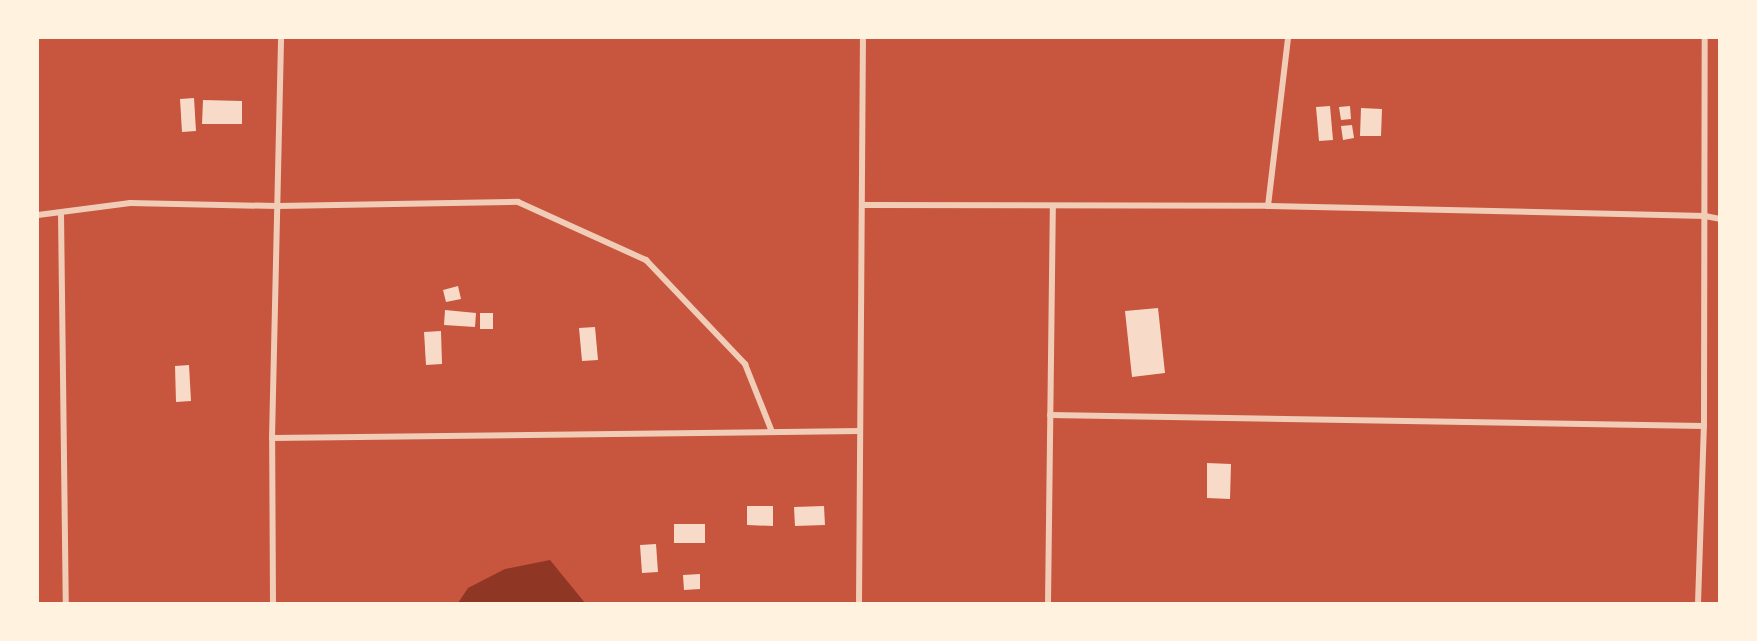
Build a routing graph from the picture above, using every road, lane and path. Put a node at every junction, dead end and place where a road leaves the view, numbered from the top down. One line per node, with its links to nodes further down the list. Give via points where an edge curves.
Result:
1 (281, 38): 6 (street)
2 (863, 38): 5 (street)
3 (1288, 38): 7 (street)
4 (1705, 38): 11 (street)
5 (862, 205): 8 (street); 15 (street)
6 (278, 206): 9 (street, via 130,203); 16 (street, via 518,202 646,260 745,364); 17 (street)
7 (1268, 206): 8 (street); 11 (street)
8 (1053, 207): 13 (street)
9 (61, 213): 10 (street); 18 (street)
10 (38, 215)
11 (1705, 216): 12 (street); 14 (street)
12 (1719, 219)
13 (1050, 415): 14 (street); 21 (street)
14 (1704, 426): 22 (street)
15 (860, 431): 16 (street); 20 (street)
16 (772, 432): 17 (street)
17 (272, 438): 19 (street)
18 (66, 603)
19 (273, 603)
20 (859, 603)
21 (1048, 603)
22 (1698, 603)

